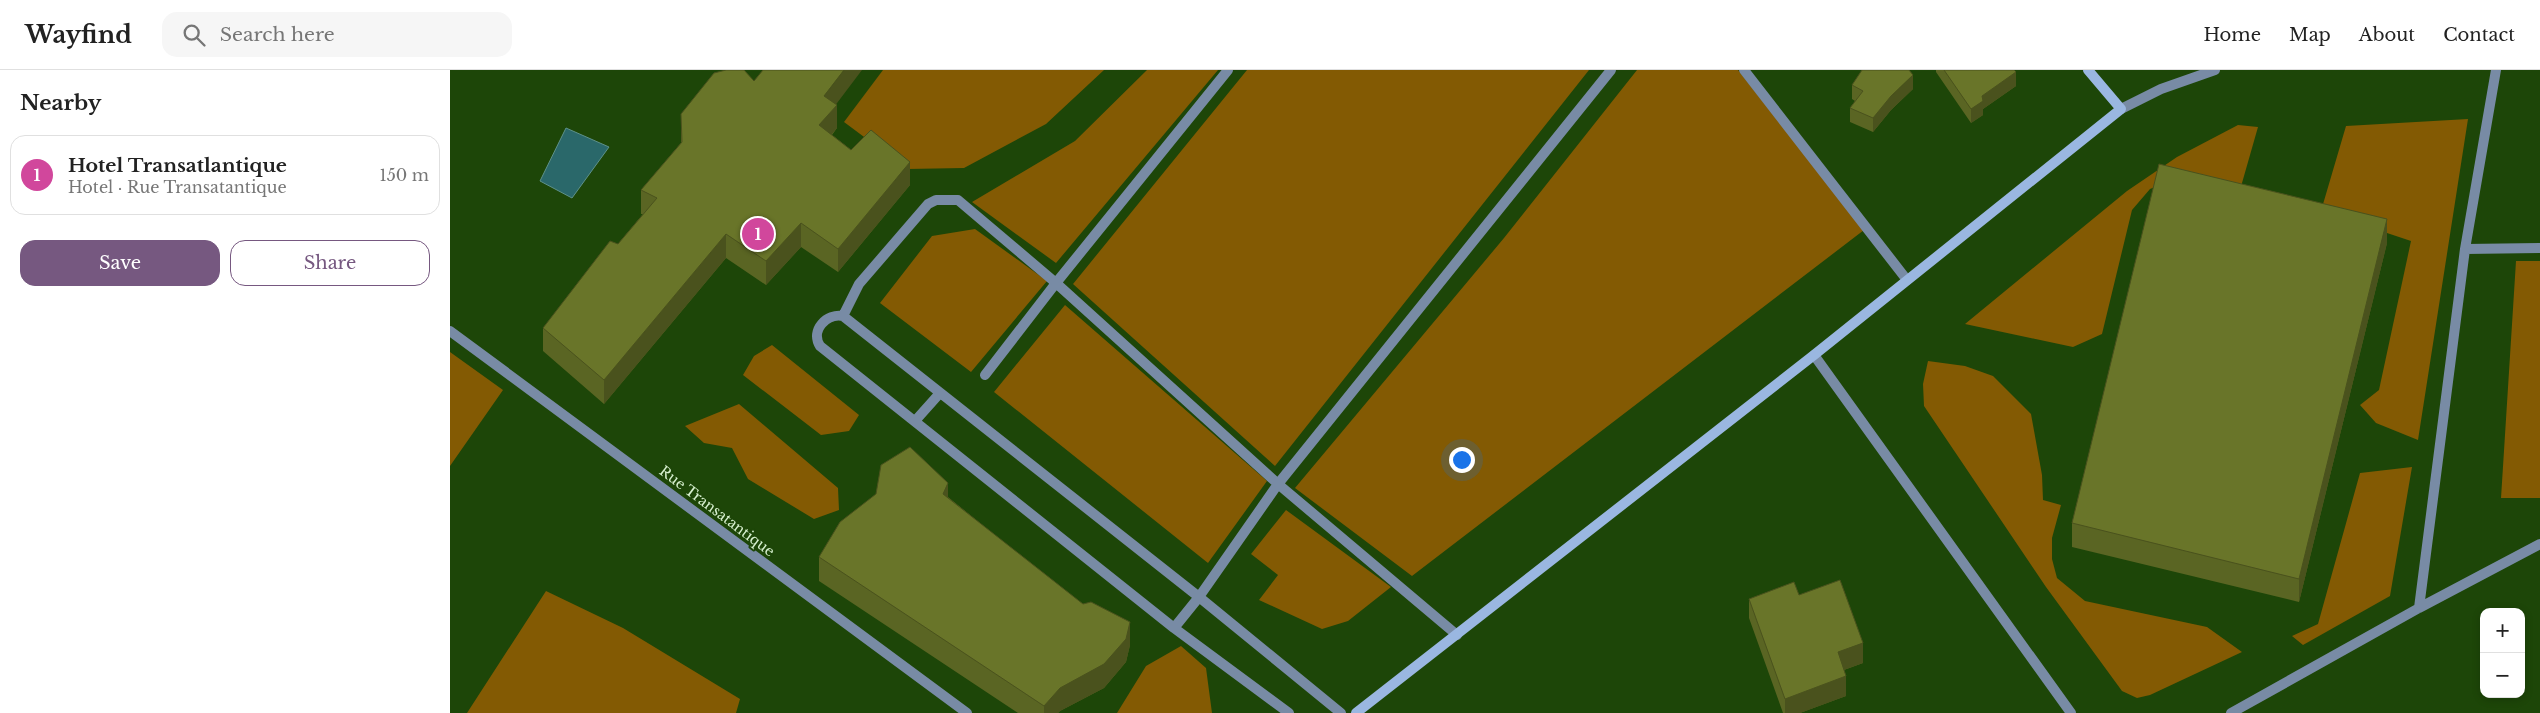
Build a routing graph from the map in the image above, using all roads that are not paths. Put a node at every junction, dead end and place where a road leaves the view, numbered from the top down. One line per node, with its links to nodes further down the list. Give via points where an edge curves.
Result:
1 (1228, 70): 11 (street)
2 (1611, 70): 18 (street)
3 (1744, 70): 10 (street)
4 (2088, 70): 7 (main road)
5 (2215, 70): 7 (street, via 2161,89)
6 (2496, 70): 9 (street)
7 (2121, 109): 10 (main road)
8 (2540, 248): 9 (street)
9 (2465, 249): 21 (street)
10 (1907, 280): 14 (main road)
11 (1056, 283): 12 (street, via 958,200 936,200 928,204 859,284); 15 (street); 18 (street)
12 (843, 316): 16 (street); 17 (street, via 822,322 817,333 818,343)
13 (450, 330): 24 (street, Rue Transatantique)
14 (1814, 355): 23 (main road); 28 (street)
15 (985, 375)
16 (940, 393): 17 (street); 20 (street)
17 (914, 421): 22 (street)
18 (1278, 484): 20 (street); 23 (street)
19 (2540, 544): 21 (street)
20 (1199, 597): 22 (street); 26 (street)
21 (2419, 608): 29 (street)
22 (1174, 628): 25 (street)
23 (1457, 635): 27 (main road)
24 (967, 713)
25 (1289, 713)
26 (1341, 713)
27 (1356, 713)
28 (2071, 713)
29 (2231, 713)

